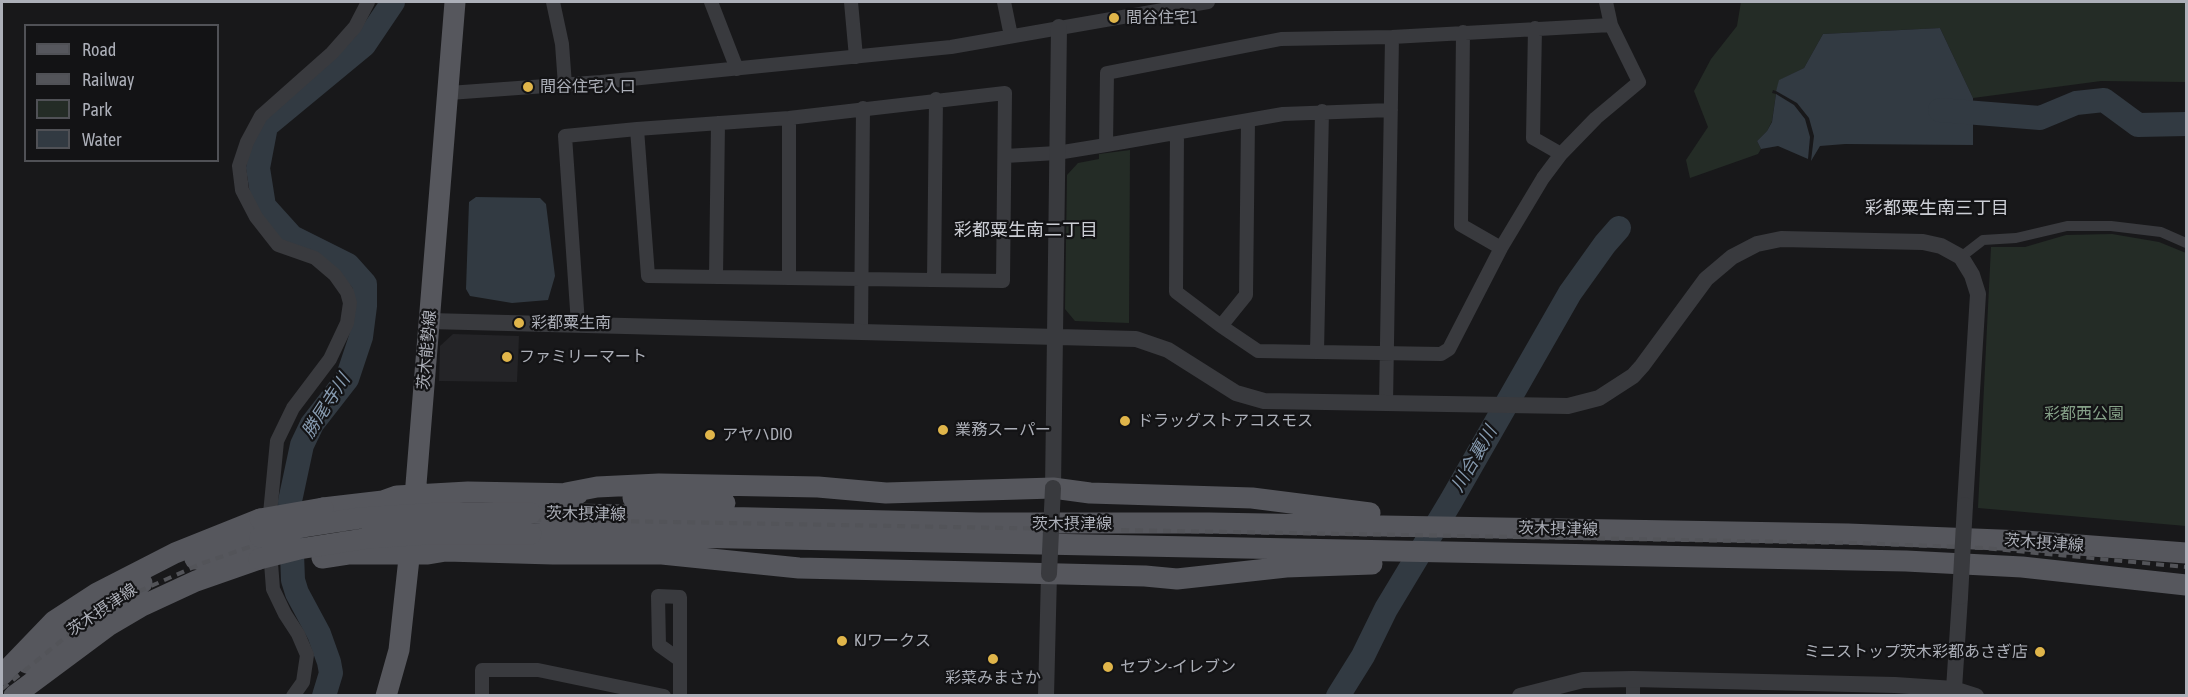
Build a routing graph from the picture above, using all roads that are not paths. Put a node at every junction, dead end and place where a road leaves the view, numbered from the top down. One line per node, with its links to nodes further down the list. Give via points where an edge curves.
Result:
1 (369, 2): 71 (street, via 355,27 332,52 261,116 239,166 242,190 256,217 278,245 315,258 335,275 350,303 347,323 330,358 288,419 276,446 269,506 272,584 307,655 303,682)
2 (455, 2): 18 (main road, 茨木能勢線)
3 (553, 2): 17 (street)
4 (711, 2): 16 (street)
5 (851, 2): 15 (street)
6 (1004, 2): 13 (street)
7 (1208, 2): 10 (street)
8 (1606, 2): 9 (street)
9 (1611, 25): 11 (street); 30 (street, via 1639,82)
10 (1059, 27): 13 (street); 29 (street)
11 (1535, 28): 12 (street); 30 (street, via 1533,138)
12 (1463, 32): 14 (street); 33 (street, via 1461,225)
13 (1011, 36): 15 (street)
14 (1392, 37): 21 (street); 28 (street, via 1281,39 1107,73)
15 (856, 57): 16 (street)
16 (737, 69): 17 (street)
17 (565, 85): 18 (street)
18 (449, 93): 39 (main road, 茨木能勢線)
19 (936, 99): 20 (street); 31 (street, via 1005,93); 38 (street)
20 (863, 108): 23 (street); 37 (street)
21 (1391, 110): 22 (street); 45 (street)
22 (1322, 111): 24 (street); 44 (street)
23 (789, 118): 25 (street); 36 (street)
24 (1248, 121): 27 (street); 41 (street, via 1246,295)
25 (718, 123): 26 (street); 35 (street)
26 (637, 129): 35 (street, via 648,276); 40 (street, via 565,136)
27 (1177, 133): 28 (street); 41 (street, via 1176,292)
28 (1106, 145): 29 (street)
29 (1057, 153): 31 (street); 43 (street)
30 (1561, 154): 33 (street)
31 (1005, 156): 38 (street, via 1003,281)
32 (2187, 243): 34 (street, via 2161,232 2067,226 2016,238 1983,240)
33 (1501, 248): 45 (street, via 1449,349 1438,355)
34 (1961, 257): 46 (street, via 1923,242 1781,239 1757,244 1732,257 1706,279 1642,366 1626,382 1599,398 1568,406); 68 (street, bridge, via 1978,294)
35 (716, 277): 36 (street)
36 (789, 278): 37 (street)
37 (862, 279): 38 (street); 42 (street)
38 (934, 280)
39 (429, 321): 40 (street); 49 (main road, 茨木能勢線)
40 (578, 324): 42 (street)
41 (1221, 326): 44 (street, via 1257,351)
42 (861, 330): 43 (street)
43 (1053, 335): 46 (street, via 1136,339 1168,350 1236,393 1264,401); 47 (street)
44 (1317, 352): 45 (street)
45 (1388, 353): 46 (street)
46 (1386, 404)
47 (1053, 488): 48 (main road, via 886,493 818,486 659,484); 50 (main road, via 1090,493 1265,499); 60 (street, bridge)
48 (566, 493): 49 (main road); 52 (main road, via 1083,517)
49 (416, 495): 53 (main road, bridge, via 323,508); 56 (main road, 茨木能勢線)
50 (1381, 520): 52 (main road, 茨木摂津線); 55 (main road, 茨木摂津線, via 1464,527 1936,537)
51 (531, 523): 52 (main road, 茨木摂津線); 53 (main road, 茨木摂津線, bridge, via 449,513); 54 (main road, 茨木摂津線); 59 (main road, 茨木摂津線, bridge, via 322,545)
52 (1135, 523)
53 (260, 528): 62 (main road, via 175,553 118,580 54,621); 66 (main road, 茨木摂津線, via 134,588 68,632)
54 (1134, 546): 57 (main road, via 1034,551); 58 (main road, 茨木摂津線)
55 (2187, 553)
56 (410, 554): 57 (main road); 59 (main road, via 358,554); 72 (main road, 茨木能勢線, via 399,650)
57 (662, 554): 60 (main road, via 799,568)
58 (1365, 557): 60 (main road, via 1177,579); 61 (main road, 茨木摂津線, via 1583,554 1916,561 2022,567)
59 (259, 566): 69 (main road, 茨木摂津線, via 215,573 142,606 108,626); 70 (main road, via 138,624)
60 (1049, 574): 76 (street)
61 (2187, 585)
62 (30, 644): 64 (main road); 65 (main road)
63 (680, 660): 75 (street)
64 (2, 667)
65 (2, 675)
66 (2, 684)
67 (1633, 687): 68 (street, via 1876,684); 77 (street, via 1583,680)
68 (1954, 689): 78 (street)
69 (14, 696)
70 (32, 696)
71 (293, 696)
72 (386, 696)
73 (482, 696): 74 (street, via 482,670 538,670)
74 (664, 696)
75 (680, 696)
76 (1046, 696)
77 (1520, 696)
78 (1976, 696)

